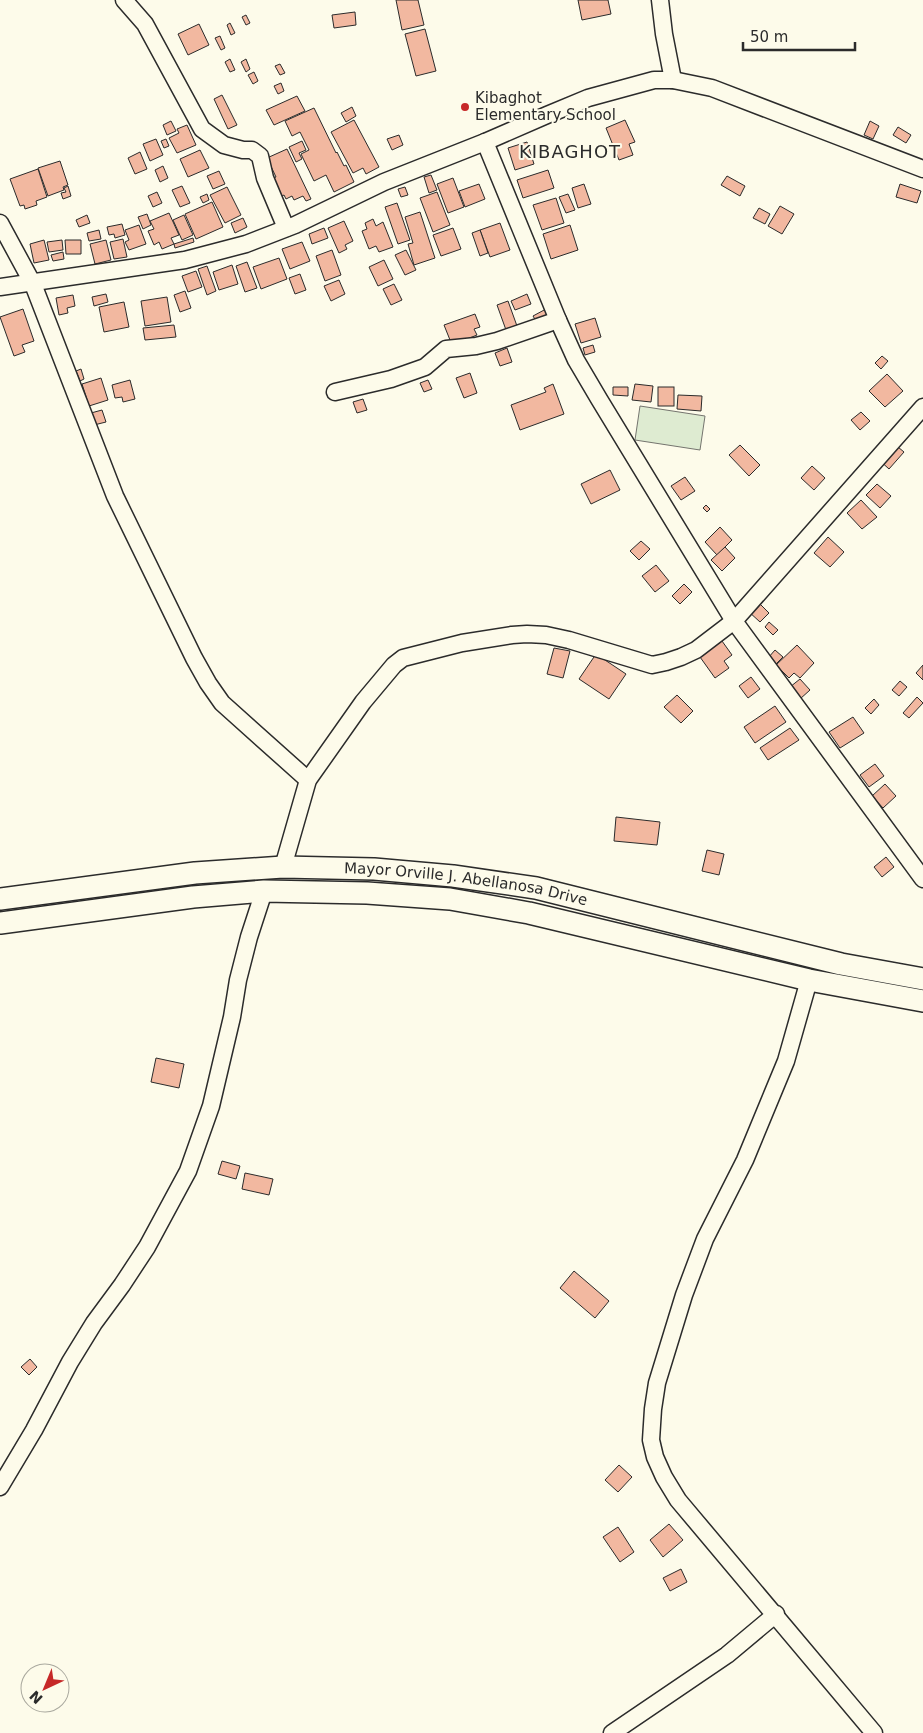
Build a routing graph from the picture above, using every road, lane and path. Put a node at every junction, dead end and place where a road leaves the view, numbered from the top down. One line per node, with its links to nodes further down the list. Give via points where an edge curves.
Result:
1 (124, 0): 7 (street, via 145,24 202,129 224,145 252,150 260,156 265,178)
2 (660, 0): 3 (street)
3 (672, 80): 4 (street, via 654,80 588,98); 5 (street, via 712,88)
4 (485, 142): 7 (street, via 384,182); 10 (street)
5 (923, 169)
6 (0, 223): 8 (street)
7 (286, 228): 8 (street, via 246,244 185,260)
8 (33, 284): 9 (street); 14 (street, via 115,496 194,658 222,703)
9 (0, 287)
10 (558, 320): 11 (street, via 497,341 446,349 426,367); 13 (street, via 594,392)
11 (335, 392)
12 (923, 407): 13 (street)
13 (734, 621): 14 (street, via 696,650 652,664 546,635 485,639 403,658 378,683); 16 (street)
14 (308, 780): 15 (street)
15 (283, 867): 17 (main road, Mayor Orville J. Abellanosa Drive, via 374,869); 18 (main road, Mayor Orville J. Abellanosa Drive, via 195,873)
16 (923, 880)
17 (536, 888): 22 (main road); 24 (main road, Mayor Orville J. Abellanosa Drive, via 841,964)
18 (69, 890): 20 (main road, Mayor Orville J. Abellanosa Drive); 21 (main road)
19 (264, 891): 21 (main road, Mayor Orville J. Abellanosa Drive); 22 (main road, Mayor Orville J. Abellanosa Drive, via 450,899); 27 (street, via 238,980 211,1106 188,1171 147,1247 70,1362)
20 (0, 899)
21 (72, 913): 23 (main road, Mayor Orville J. Abellanosa Drive)
22 (529, 913): 25 (main road, Mayor Orville J. Abellanosa Drive)
23 (0, 923)
24 (923, 979)
25 (809, 980): 26 (main road, Mayor Orville J. Abellanosa Drive); 28 (street, via 786,1061 745,1160 705,1238 684,1296 657,1383 651,1440 655,1457 678,1500)
26 (923, 1001)
27 (0, 1487)
28 (776, 1614): 29 (street, via 727,1654); 30 (street)
29 (612, 1733)
30 (874, 1733)

